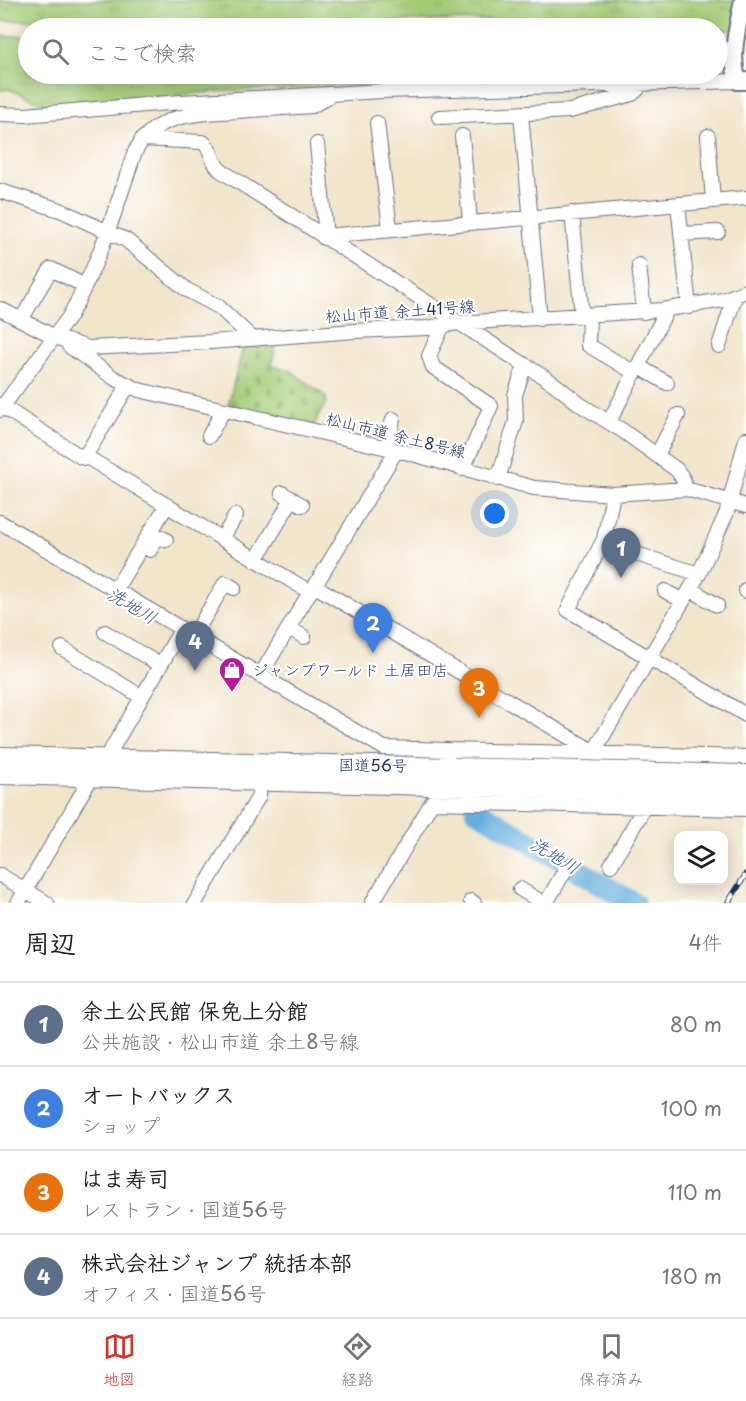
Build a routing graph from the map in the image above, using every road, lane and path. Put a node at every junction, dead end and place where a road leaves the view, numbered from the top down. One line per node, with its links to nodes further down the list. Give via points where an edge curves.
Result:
1 (743, 0): 2 (main road, via 733,52 733,68)
2 (742, 81)
3 (639, 84): 4 (street); 6 (street, via 632,94 620,99 570,111)
4 (334, 94): 5 (street); 10 (street, via 312,106 180,116 155,127)
5 (0, 114)
6 (521, 114): 7 (street); 20 (street)
7 (439, 117)
8 (392, 122): 22 (street, via 373,123)
9 (708, 136): 17 (street)
10 (142, 139): 23 (street); 26 (street, via 203,142 220,170)
11 (317, 144): 14 (street)
12 (459, 144): 21 (street)
13 (305, 154): 14 (street)
14 (319, 161): 26 (street)
15 (0, 191): 23 (street, via 60,210)
16 (746, 198): 17 (street)
17 (712, 201): 18 (street)
18 (678, 204): 19 (street); 25 (street)
19 (572, 213): 20 (street); 34 (street)
20 (531, 217): 21 (street); 35 (street)
21 (470, 222): 22 (street)
22 (390, 229): 26 (street)
23 (108, 231): 28 (street); 40 (street, via 134,245 187,290 219,307)
24 (718, 232): 25 (street)
25 (681, 234): 30 (street)
26 (325, 237): 37 (street)
27 (639, 265): 32 (street)
28 (85, 286): 36 (street, via 51,269); 39 (street)
29 (741, 293): 30 (street, 松山市道 余土41号線); 41 (street)
30 (689, 307): 31 (street, 松山市道 余土41号線)
31 (667, 310): 32 (street, 松山市道 余土41号線); 43 (street)
32 (644, 312): 34 (street, 松山市道 余土41号線)
33 (1, 313): 36 (street)
34 (585, 316): 35 (street, 松山市道 余土41号線); 43 (street, via 588,345)
35 (540, 319): 37 (street, 松山市道 余土41号線)
36 (21, 320): 39 (street)
37 (458, 323): 38 (street, 松山市道 余土41号線); 42 (street)
38 (443, 325): 40 (street, 松山市道 余土41号線); 56 (street, via 429,356 433,367 491,406)
39 (55, 337): 40 (street, 松山市道 余土41号線, via 88,348); 45 (street, 松山市道 余土8号線); 46 (street)
40 (253, 339)
41 (718, 346)
42 (525, 365): 50 (street); 57 (street, via 515,395 516,421)
43 (636, 369): 44 (street); 50 (street)
44 (667, 383)
45 (128, 386): 47 (street, 松山市道 余土8号線); 55 (street)
46 (1, 407): 55 (street)
47 (223, 411): 51 (street); 53 (street, 松山市道 余土8号線)
48 (678, 415): 54 (street)
49 (393, 419): 53 (street)
50 (609, 422): 54 (street)
51 (209, 436)
52 (746, 439): 61 (street)
53 (392, 449): 56 (street, 松山市道 余土8号線); 73 (street)
54 (657, 455): 58 (street, via 677,470)
55 (84, 458): 62 (street)
56 (463, 469): 57 (street, 松山市道 余土8号線)
57 (498, 479): 59 (street, 松山市道 余土8号線, via 534,488)
58 (686, 489): 59 (street, 松山市道 余土8号線); 61 (street, 松山市道 余土8号線)
59 (612, 494): 68 (street)
60 (292, 499): 69 (street)
61 (730, 502): 63 (street, 松山市道 余土8号線); 70 (street)
62 (167, 505): 66 (street); 75 (street)
63 (746, 506)
64 (236, 515): 66 (street)
65 (0, 522): 75 (street)
66 (222, 538): 69 (street)
67 (166, 540): 75 (street, via 158,536)
68 (602, 543): 70 (street); 83 (street, via 568,610)
69 (256, 560): 73 (street)
70 (699, 574): 76 (street)
71 (221, 575): 80 (street)
72 (234, 588): 80 (street, via 225,582)
73 (313, 589): 78 (street); 88 (street)
74 (665, 591): 76 (street)
75 (119, 593): 80 (street)
76 (687, 595): 77 (street); 83 (street)
77 (717, 605)
78 (289, 628): 81 (street); 85 (street)
79 (105, 632): 84 (street)
80 (187, 633): 84 (street); 85 (street)
81 (304, 638)
82 (62, 648): 86 (street)
83 (650, 658): 87 (street); 88 (street)
84 (160, 665): 86 (street)
85 (260, 676): 95 (street, via 384,748)
86 (142, 697): 91 (street)
87 (746, 715)
88 (594, 753): 90 (street); 95 (street)
89 (0, 757): 91 (highway, 国道56号)
90 (746, 757)
91 (104, 759): 94 (street); 95 (highway, 国道56号)
92 (0, 774): 94 (highway, 国道56号)
93 (746, 775): 97 (highway, 国道56号)
94 (92, 776): 96 (highway, 国道56号); 104 (street)
95 (446, 776): 96 (highway, 国道56号); 97 (highway, 国道56号); 109 (street)
96 (260, 780): 108 (street, via 259,796)
97 (645, 790): 98 (highway, 国道56号); 99 (street); 100 (street, via 640,814)
98 (746, 793)
99 (746, 809)
100 (611, 866)
101 (567, 867): 105 (street)
102 (0, 875): 104 (street)
103 (520, 889): 105 (street)
104 (26, 891): 106 (street); 107 (street)
105 (547, 902)
106 (18, 903)
107 (47, 903)
108 (195, 903)
109 (372, 903)

